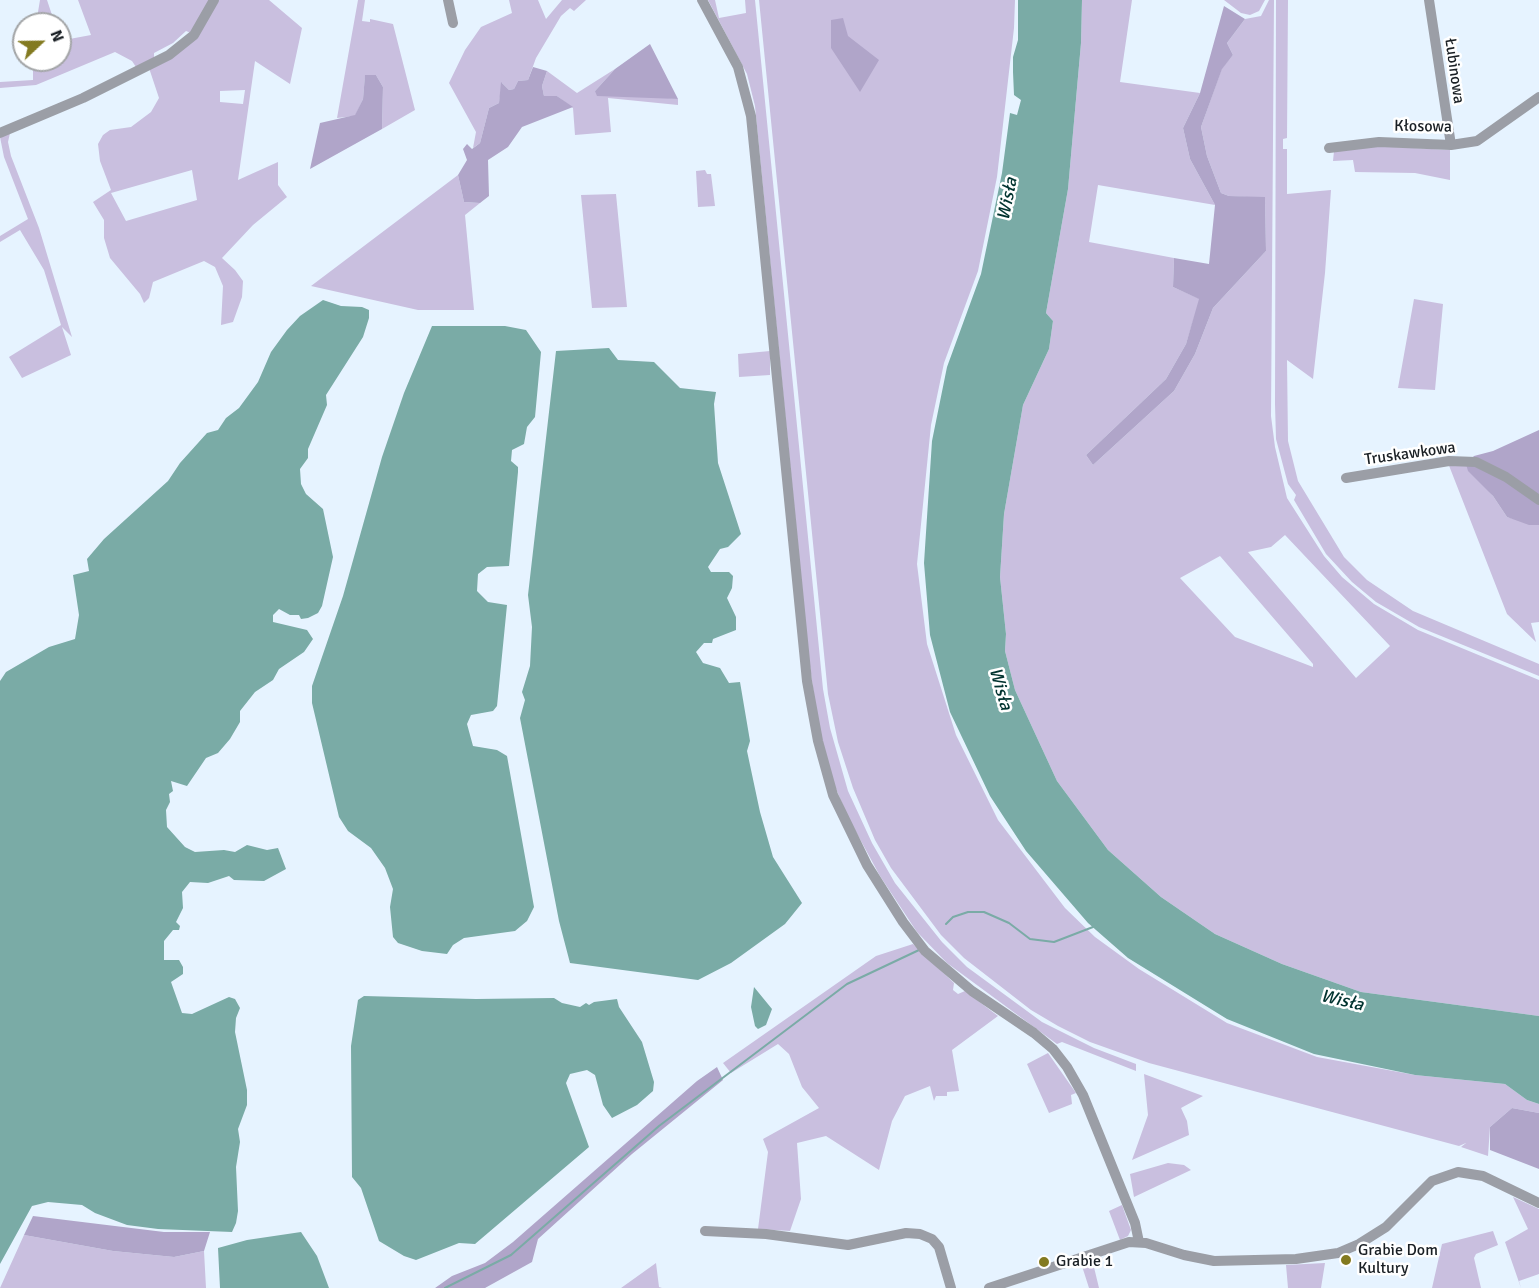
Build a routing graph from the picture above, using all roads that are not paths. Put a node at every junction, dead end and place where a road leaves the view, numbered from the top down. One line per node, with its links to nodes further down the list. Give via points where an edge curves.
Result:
1 (214, 0): 7 (street, via 194,35 169,55)
2 (448, 0): 5 (street)
3 (702, 0): 14 (street, via 738,67 751,116 807,681 833,795 867,865 925,951 967,987 1034,1033 1071,1072 1135,1223)
4 (1429, 0): 8 (street, Łubinowa)
5 (453, 23)
6 (1539, 96): 8 (street, Kłosowa, via 1477,141)
7 (0, 133)
8 (1451, 145): 9 (street, Kłosowa, via 1405,141)
9 (1329, 148)
10 (1346, 478): 11 (street, Truskawkowa, via 1449,460 1476,462)
11 (1539, 500)
12 (1539, 1203): 14 (street, via 1483,1176 1458,1172 1432,1181 1386,1227 1365,1241 1330,1255 1214,1261)
13 (705, 1231): 15 (street, via 775,1234 848,1245 906,1233 920,1234 939,1247)
14 (1139, 1242): 16 (street, via 1094,1252)
15 (951, 1288)
16 (989, 1288)

